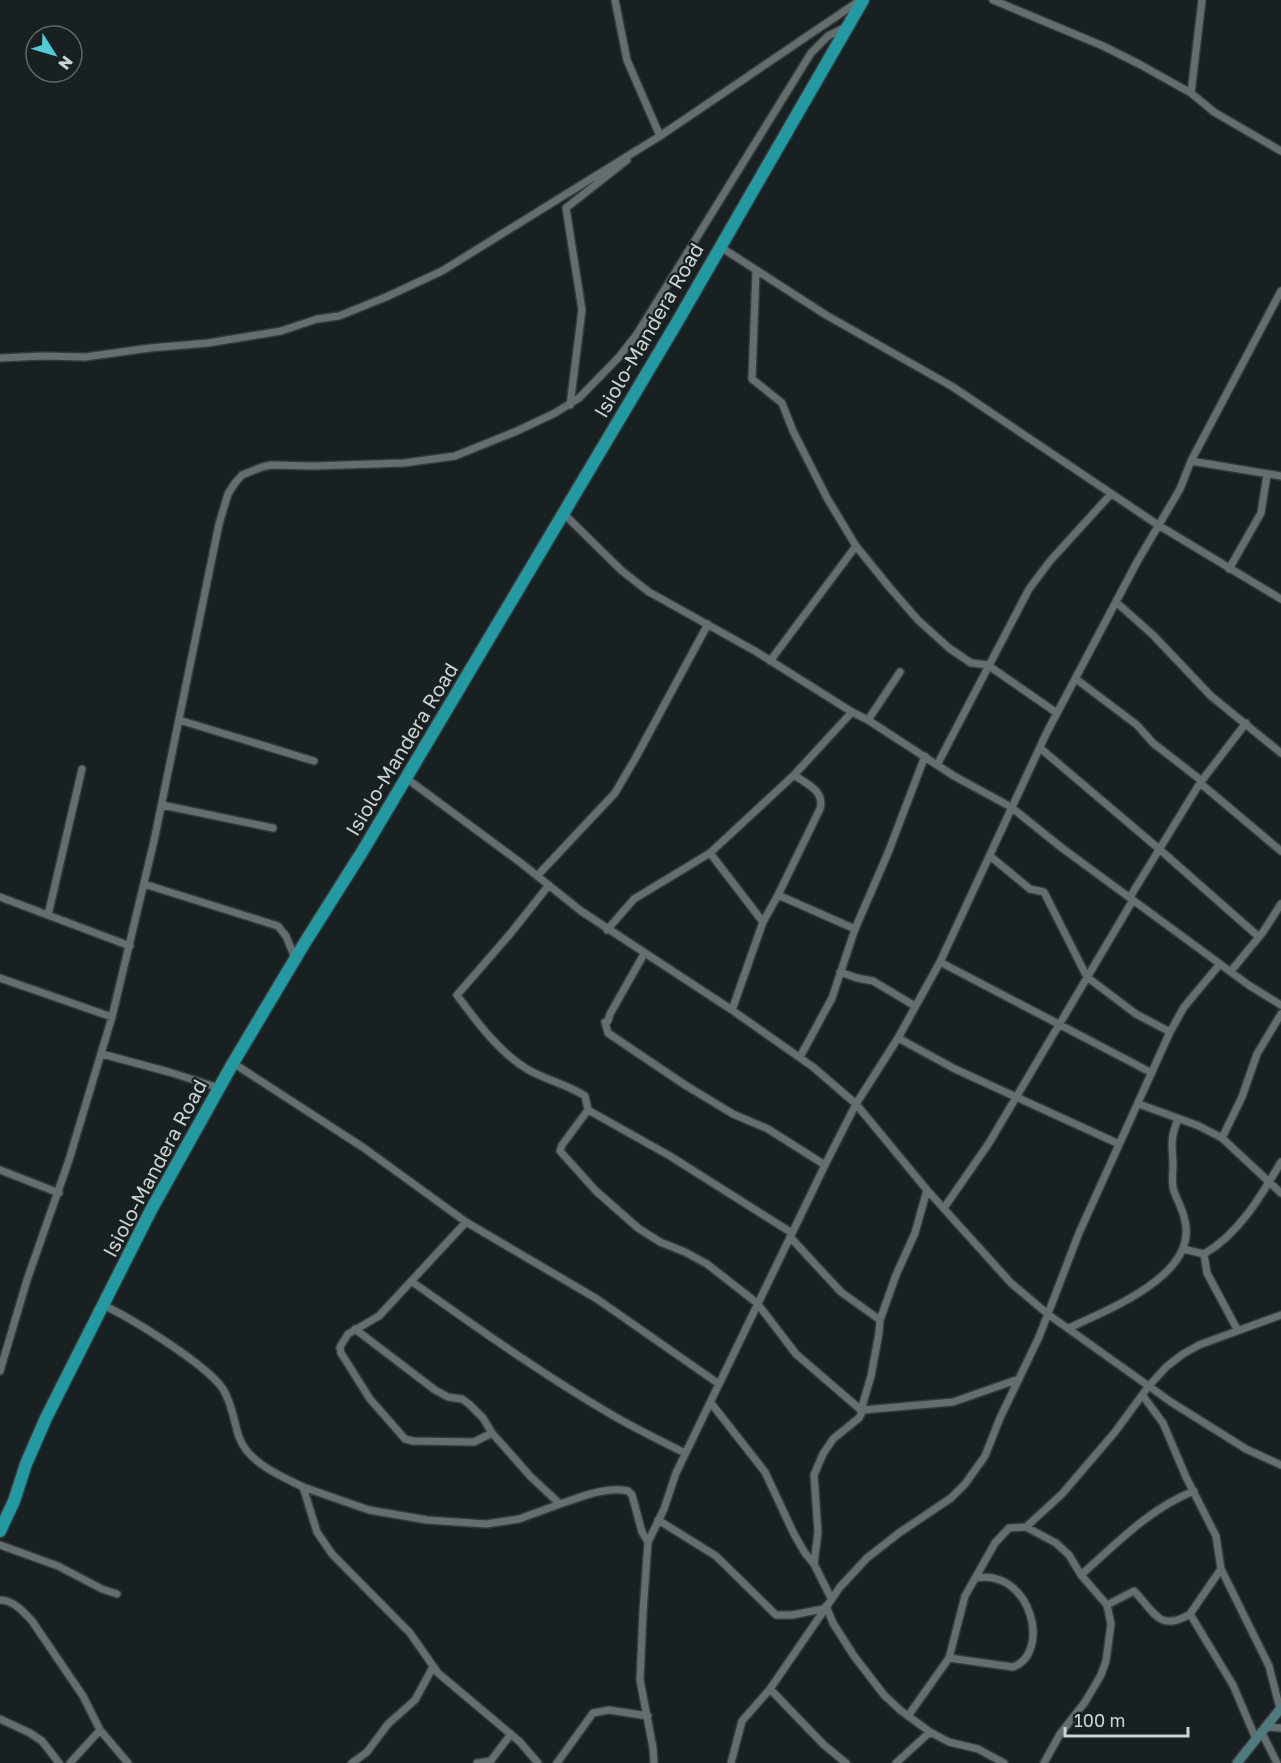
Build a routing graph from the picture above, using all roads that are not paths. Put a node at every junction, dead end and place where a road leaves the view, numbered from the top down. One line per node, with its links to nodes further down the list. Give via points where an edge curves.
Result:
1 (615, 0): 7 (street, via 627,60)
2 (862, 0): 5 (highway, Isiolo-Mandera Road); 7 (street)
3 (993, 0): 6 (street, via 1103,46)
4 (1202, 0): 6 (street)
5 (847, 27): 9 (highway, Isiolo-Mandera Road); 13 (street, via 828,36 811,53 637,334)
6 (1191, 93): 8 (street, via 1214,112)
7 (660, 136): 12 (street, via 442,271 339,316 208,343 85,357); 13 (street, via 566,208 582,310)
8 (1281, 151)
9 (719, 246): 10 (street); 18 (highway, Isiolo-Mandera Road)
10 (756, 271): 17 (street, via 953,387); 20 (street, via 752,379 782,403 827,498)
11 (1281, 292): 14 (street)
12 (0, 357)
13 (570, 405): 31 (street, via 455,456 404,463 271,465 242,475 228,494 219,524)
14 (1191, 461): 15 (street); 19 (street, via 1180,489)
15 (1267, 475): 16 (street); 21 (street, via 1261,513)
16 (1281, 477)
17 (1111, 494): 19 (street); 26 (street, via 1029,589)
18 (563, 513): 24 (street, via 635,582); 41 (highway, Isiolo-Mandera Road)
19 (1158, 525): 21 (street); 23 (street)
20 (856, 546): 25 (street); 26 (street, via 918,621 942,643 971,663)
21 (1229, 569): 22 (street)
22 (1281, 599)
23 (1116, 602): 28 (street); 33 (street, via 1212,696)
24 (708, 624): 25 (street); 50 (street, via 615,794)
25 (770, 661): 29 (street)
26 (989, 665): 30 (street); 38 (street)
27 (900, 672): 32 (street)
28 (1076, 679): 30 (street); 42 (street, via 1137,725)
29 (852, 712): 32 (street); 40 (street)
30 (1057, 713): 34 (street)
31 (179, 720): 37 (street); 43 (street)
32 (868, 720): 36 (street)
33 (1246, 723): 35 (street); 42 (street)
34 (1040, 748): 44 (street); 46 (street)
35 (1281, 753)
36 (925, 756): 38 (street); 59 (street)
37 (314, 760)
38 (937, 765): 44 (street)
39 (82, 769): 57 (street)
40 (794, 775): 48 (street); 53 (street, via 817,791 822,803)
41 (406, 778): 50 (street); 64 (highway, Isiolo-Mandera Road)
42 (1201, 782): 46 (street); 47 (street)
43 (162, 805): 45 (street); 51 (street)
44 (1011, 807): 49 (street); 55 (street)
45 (273, 828)
46 (1158, 848): 55 (street); 61 (street)
47 (1281, 851)
48 (710, 853): 58 (street); 60 (street, via 634,899)
49 (990, 856): 65 (street); 69 (street, via 1030,889 1044,892)
50 (537, 876): 52 (street)
51 (144, 884): 62 (street); 64 (street, via 278,926)
52 (549, 885): 60 (street); 87 (street, via 457,995 503,1050 527,1069 585,1096)
53 (778, 896): 58 (street); 59 (street)
54 (0, 897): 57 (street)
55 (1131, 898): 66 (street); 69 (street)
56 (1281, 904): 61 (street)
57 (48, 915): 62 (street)
58 (763, 922): 73 (street)
59 (855, 929): 68 (street)
60 (607, 930): 63 (street)
61 (1259, 937): 67 (street)
62 (130, 946): 75 (street)
63 (644, 954): 73 (street); 92 (street, via 605,1022 608,1033 685,1085)
64 (295, 959): 81 (highway, Isiolo-Mandera Road)
65 (940, 962): 72 (street); 76 (street)
66 (1220, 964): 67 (street); 77 (street, via 1184,1007)
67 (1231, 971): 71 (street)
68 (840, 972): 72 (street, via 873,981); 80 (street, via 826,1010)
69 (1087, 977): 76 (street); 77 (street, via 1136,1014)
70 (0, 978): 75 (street)
71 (1281, 1005)
72 (915, 1006): 78 (street)
73 (732, 1010): 80 (street)
74 (1281, 1014): 89 (street, via 1257,1054)
75 (112, 1017): 79 (street)
76 (1059, 1026): 82 (street); 84 (street)
77 (1170, 1032): 82 (street)
78 (898, 1038): 84 (street); 85 (street)
79 (102, 1054): 83 (street); 96 (street)
80 (800, 1057): 85 (street)
81 (233, 1064): 83 (highway, Isiolo-Mandera Road); 99 (street, via 364,1148)
82 (1152, 1073): 86 (street)
83 (219, 1088): 105 (highway, Isiolo-Mandera Road)
84 (1016, 1098): 90 (street); 98 (street)
85 (856, 1104): 92 (street); 95 (street)
86 (1139, 1104): 88 (street); 90 (street)
87 (588, 1110): 100 (street, via 670,1156); 104 (street, via 561,1147 562,1154 638,1228 707,1264)
88 (1178, 1119): 89 (street); 101 (street, via 1171,1136 1172,1172 1187,1234)
89 (1222, 1138): 94 (street)
90 (1119, 1144): 107 (street, via 1079,1233)
91 (1281, 1162): 94 (street)
92 (825, 1165): 100 (street)
93 (0, 1170): 96 (street)
94 (1270, 1182): 97 (street); 102 (street, via 1232,1233)
95 (927, 1190): 98 (street); 108 (street, via 915,1233)
96 (59, 1193): 112 (street, via 27,1280)
97 (1281, 1193)
98 (944, 1208): 107 (street, via 1011,1283)
99 (466, 1222): 103 (street); 114 (street, via 597,1299)
100 (791, 1235): 104 (street); 108 (street, via 841,1292)
101 (1183, 1249): 102 (street); 110 (street, via 1163,1276)
102 (1204, 1254): 111 (street, via 1207,1273)
103 (411, 1281): 109 (street, via 379,1316); 120 (street, via 592,1403)
104 (757, 1303): 114 (street); 118 (street, via 796,1354)
105 (103, 1305): 122 (street, via 126,1315 219,1384 247,1450 261,1463); 127 (highway, Isiolo-Mandera Road, via 46,1418)
106 (1281, 1314): 111 (street)
107 (1049, 1315): 110 (street); 113 (street)
108 (880, 1320): 118 (street)
109 (355, 1329): 119 (street, via 435,1390 465,1401); 119 (street, via 344,1339 341,1353 369,1399 405,1439 474,1442)
110 (1069, 1329): 115 (street)
111 (1238, 1329): 115 (street, via 1183,1354)
112 (0, 1371)
113 (1019, 1379): 118 (street, via 953,1402); 135 (street, via 985,1456 965,1484 867,1558)
114 (719, 1384): 117 (street)
115 (1148, 1387): 116 (street); 121 (street, via 1246,1449)
116 (1143, 1396): 123 (street, via 1163,1423); 126 (street, via 1062,1494)
117 (711, 1403): 120 (street); 130 (street, via 765,1472 800,1545)
118 (862, 1410): 130 (street, via 859,1418 833,1439 814,1475 818,1532)
119 (492, 1433): 124 (street)
120 (685, 1453): 125 (street)
121 (1281, 1465)
122 (303, 1487): 124 (street, via 369,1510 409,1518 486,1524); 141 (street, via 324,1544 410,1633)
123 (1194, 1491): 131 (street, via 1215,1536); 132 (street, via 1153,1513)
124 (560, 1504): 128 (street, via 609,1490 628,1491)
125 (658, 1520): 128 (street); 138 (street, via 716,1556 776,1615)
126 (1026, 1527): 132 (street, via 1056,1543); 133 (street, via 1009,1528 1002,1534)
127 (0, 1531)
128 (648, 1542): 144 (street, via 640,1670)
129 (0, 1545): 134 (street, via 58,1566)
130 (814, 1564): 135 (street)
131 (1221, 1569): 139 (street); 143 (street, via 1269,1666)
132 (1081, 1575): 137 (street)
133 (976, 1578): 140 (street, via 965,1596); 140 (street, via 1000,1580 1017,1590 1033,1626 1029,1650 1020,1664 1012,1667)
134 (117, 1594)
135 (831, 1598): 138 (street)
136 (0, 1600): 148 (street, via 15,1605 32,1621 83,1696)
137 (1107, 1605): 139 (street, via 1134,1591 1164,1621 1171,1623); 165 (street, via 1111,1639 1101,1675)
138 (824, 1608): 142 (street); 145 (street, via 884,1695)
139 (1190, 1614): 150 (street)
140 (949, 1658): 145 (street)
141 (433, 1667): 151 (street); 156 (street, via 415,1700)
142 (770, 1689): 161 (street, via 742,1721); 162 (street)
143 (1280, 1709): 150 (main road)
144 (648, 1716): 159 (street, via 609,1710 594,1713); 160 (street)
145 (908, 1716): 149 (street)
146 (0, 1719): 153 (street, via 42,1741)
147 (1281, 1728): 150 (street)
148 (100, 1730): 154 (street); 155 (street)
149 (930, 1732): 163 (street); 164 (street)
150 (1261, 1733): 166 (main road); 167 (street)
151 (511, 1734): 152 (street); 158 (street)
152 (490, 1762): 157 (street)
153 (59, 1763)
154 (70, 1763)
155 (128, 1763)
156 (352, 1763)
157 (477, 1763)
158 (538, 1763)
159 (557, 1763)
160 (654, 1763)
161 (731, 1763)
162 (846, 1763)
163 (896, 1763)
164 (1004, 1763)
165 (1044, 1763)
166 (1237, 1763)
167 (1278, 1763)

